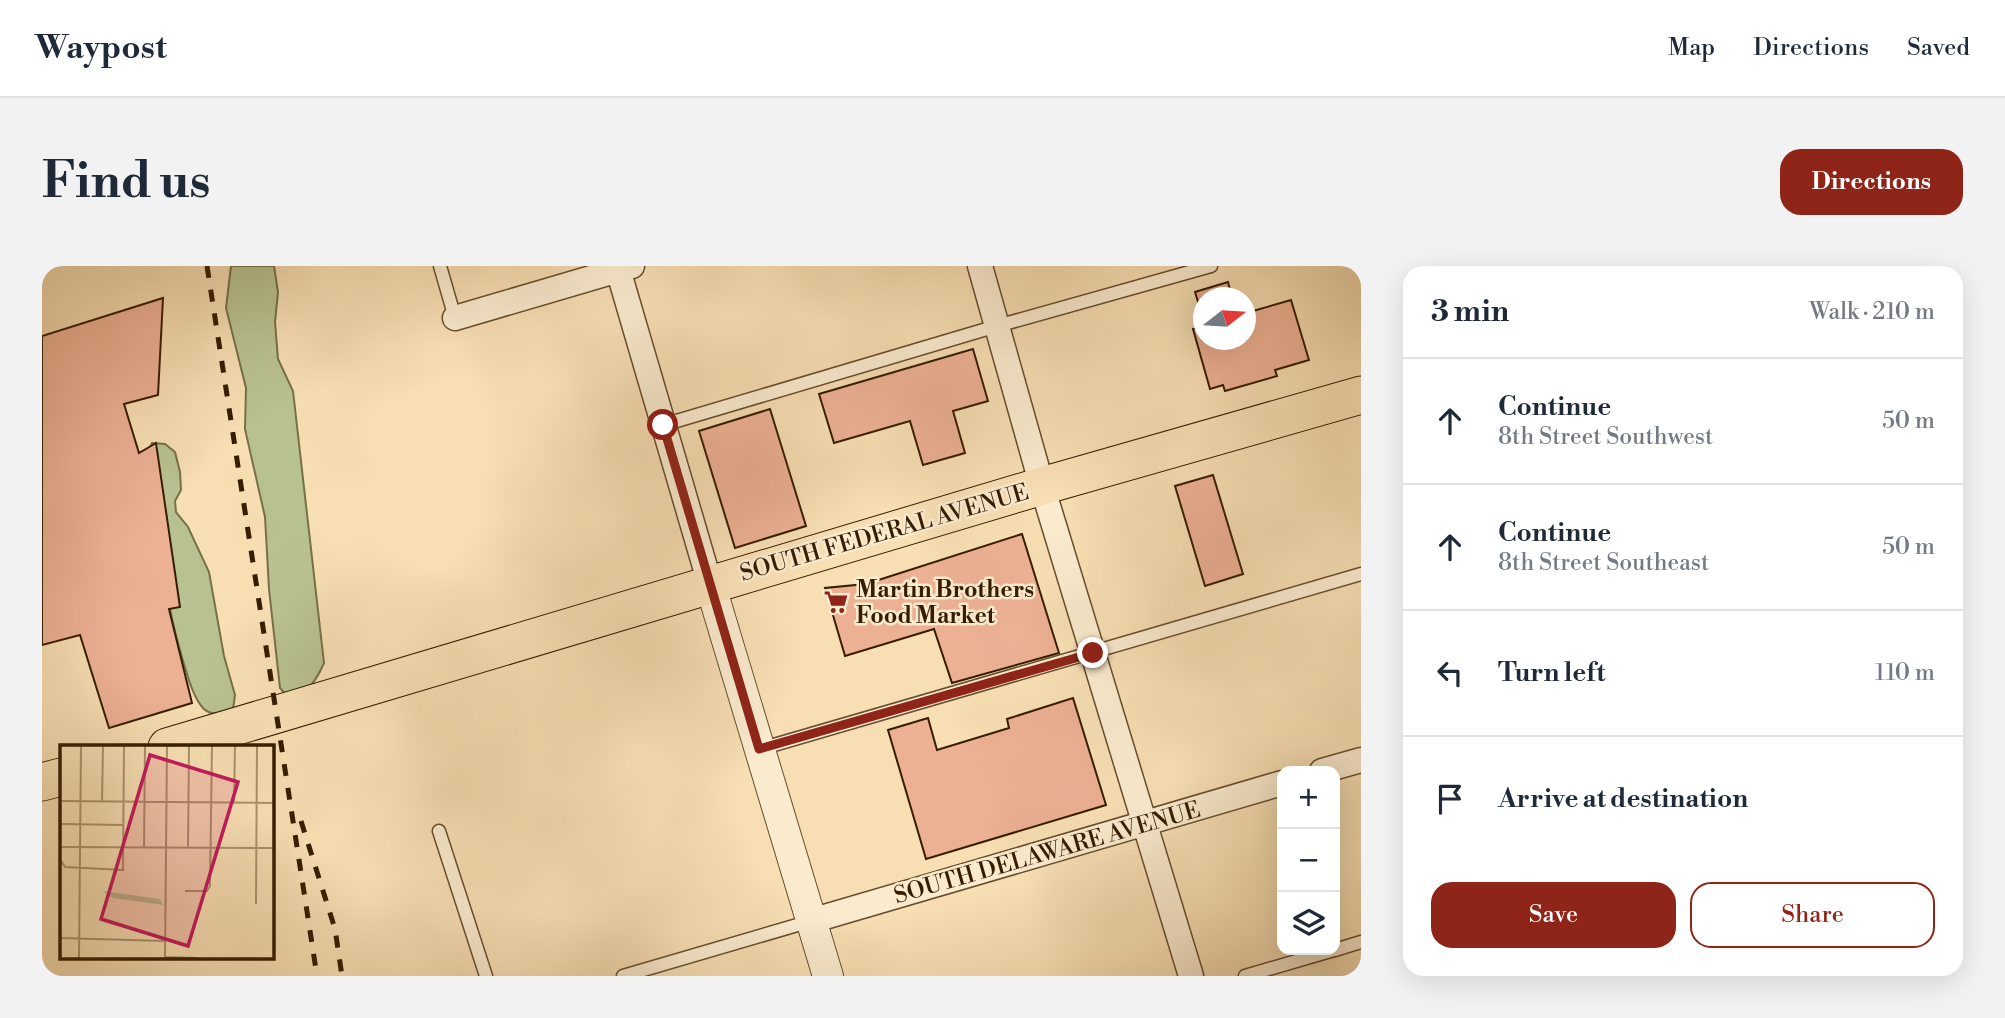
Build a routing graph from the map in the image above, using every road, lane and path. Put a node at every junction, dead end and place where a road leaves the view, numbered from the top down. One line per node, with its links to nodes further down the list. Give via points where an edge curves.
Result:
1 (440, 266): 5 (lane)
2 (979, 266): 6 (street)
3 (1211, 266): 6 (lane)
4 (623, 267): 5 (street); 8 (street)
5 (455, 318)
6 (997, 326): 8 (lane); 9 (street)
7 (1361, 395): 9 (main road, SOUTH FEDERAL AVENUE)
8 (663, 425): 11 (street)
9 (1042, 486): 11 (main road, SOUTH FEDERAL AVENUE); 12 (street)
10 (1361, 574): 12 (lane)
11 (710, 584): 13 (main road, SOUTH FEDERAL AVENUE); 14 (street)
12 (1093, 653): 14 (lane); 20 (street)
13 (174, 745)
14 (759, 749): 22 (street)
15 (1361, 760): 16 (street)
16 (1340, 766)
17 (60, 777): 18 (main road)
18 (42, 782)
19 (1277, 784): 20 (street, SOUTH DELAWARE AVENUE)
20 (1145, 824): 22 (street, SOUTH DELAWARE AVENUE); 29 (street)
21 (439, 831): 26 (lane)
22 (811, 921): 27 (lane); 28 (street)
23 (1361, 942): 24 (lane)
24 (1340, 948)
25 (1318, 955): 30 (lane)
26 (486, 976)
27 (623, 976)
28 (828, 976)
29 (1191, 976)
30 (1245, 976)

